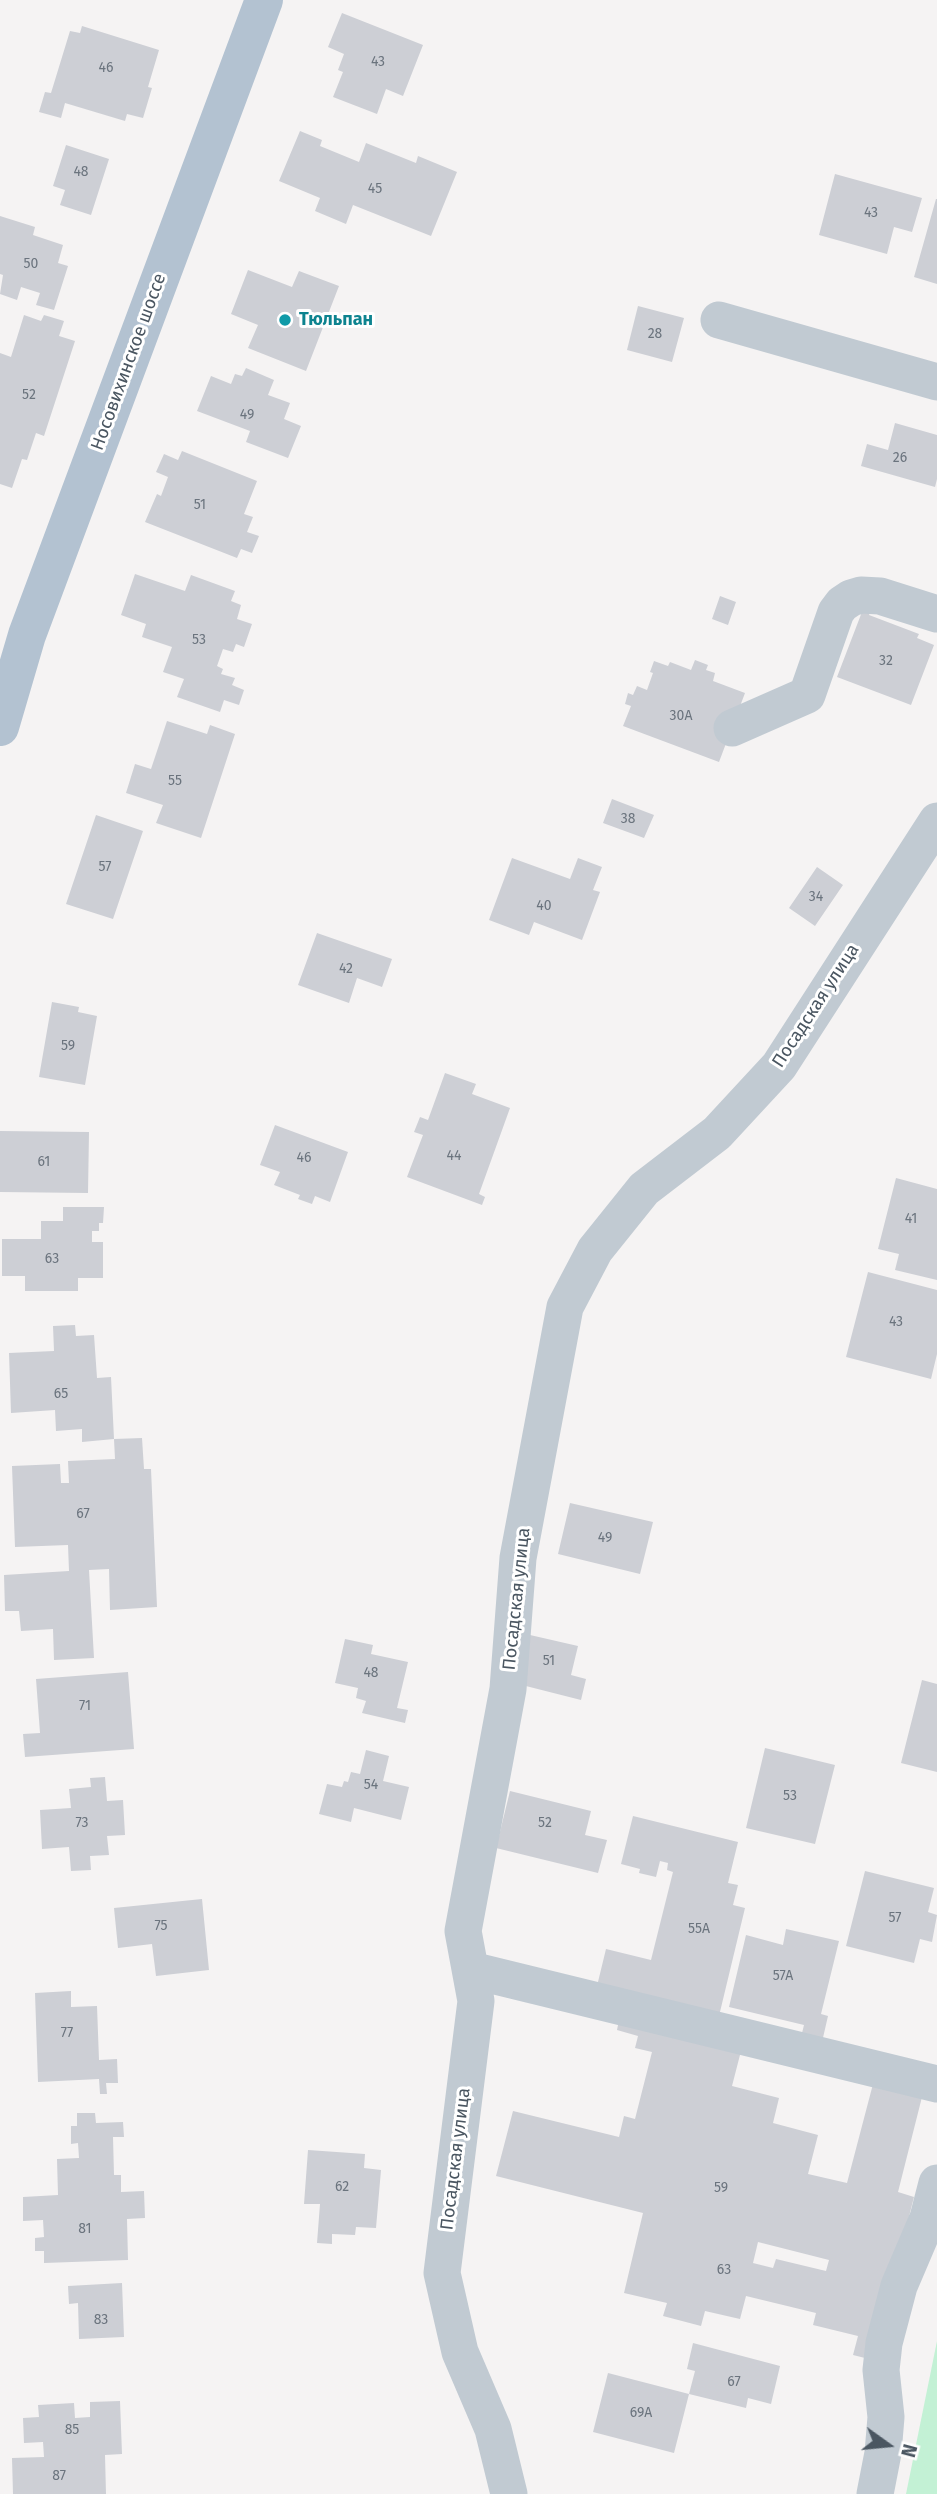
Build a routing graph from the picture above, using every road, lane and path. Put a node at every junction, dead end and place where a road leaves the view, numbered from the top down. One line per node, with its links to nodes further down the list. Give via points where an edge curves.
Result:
1 (264, 0): 5 (main road, Носовихинское шоссе, via 27,635)
2 (719, 320): 3 (street)
3 (937, 382)
4 (937, 614): 6 (street, via 880,596 852,598 836,612 807,695)
5 (0, 727)
6 (732, 728)
7 (937, 821): 8 (street, Посадская улица, via 779,1066 717,1133 644,1189 595,1250 565,1307 518,1558 508,1689 463,1931)
8 (471, 1970): 9 (street); 11 (street, Посадская улица, via 476,2001 442,2273 460,2352 493,2429)
9 (937, 2084)
10 (937, 2183): 12 (street, via 928,2218 899,2286 884,2343 881,2370 886,2417)
11 (509, 2494)
12 (875, 2494)

